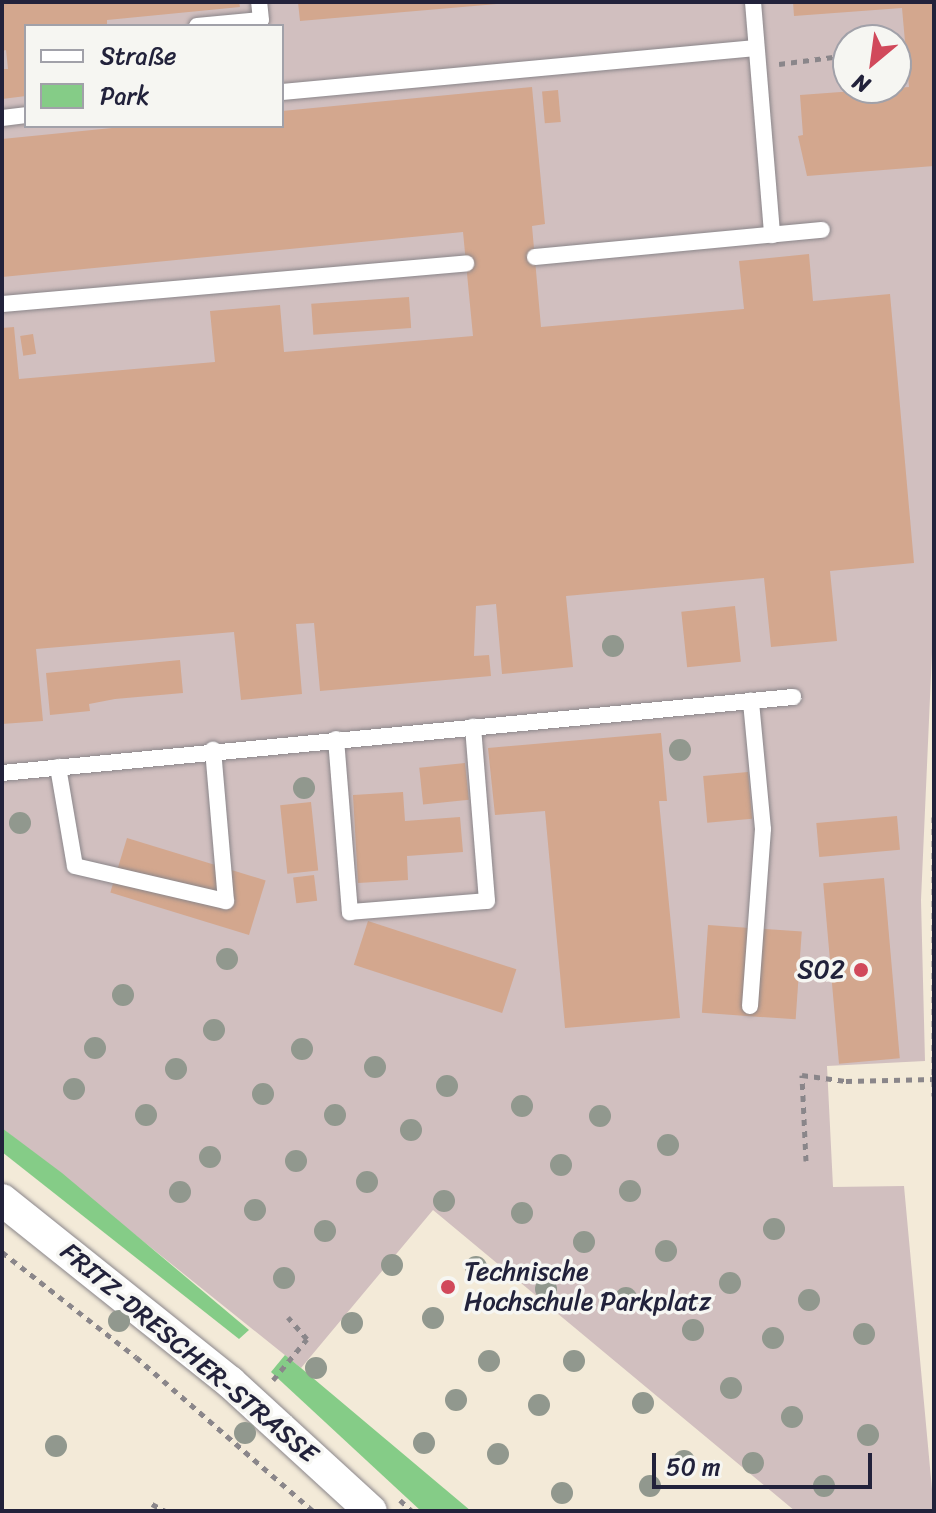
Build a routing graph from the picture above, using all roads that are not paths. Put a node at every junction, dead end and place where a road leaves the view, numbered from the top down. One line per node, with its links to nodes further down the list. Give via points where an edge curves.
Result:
1 (259, 2): 3 (lane, via 261,20)
2 (753, 2): 4 (lane)
3 (218, 24)
4 (756, 48): 5 (lane); 9 (lane)
5 (284, 92)
6 (24, 115): 7 (lane)
7 (2, 118)
8 (822, 230): 9 (lane)
9 (772, 235): 10 (lane)
10 (535, 257)
11 (466, 263): 12 (lane)
12 (2, 304)
13 (793, 697): 14 (lane)
14 (751, 701): 15 (lane); 20 (lane, via 763,829)
15 (473, 727): 16 (lane); 16 (lane, via 487,901 350,912)
16 (336, 739): 17 (lane)
17 (213, 750): 18 (lane); 18 (lane, via 226,901 75,866)
18 (58, 767): 19 (lane)
19 (2, 773)
20 (750, 1006)
21 (2, 1200): 22 (street, FRITZ-DRESCHER-STRASSE, via 206,1362)
22 (371, 1511)

